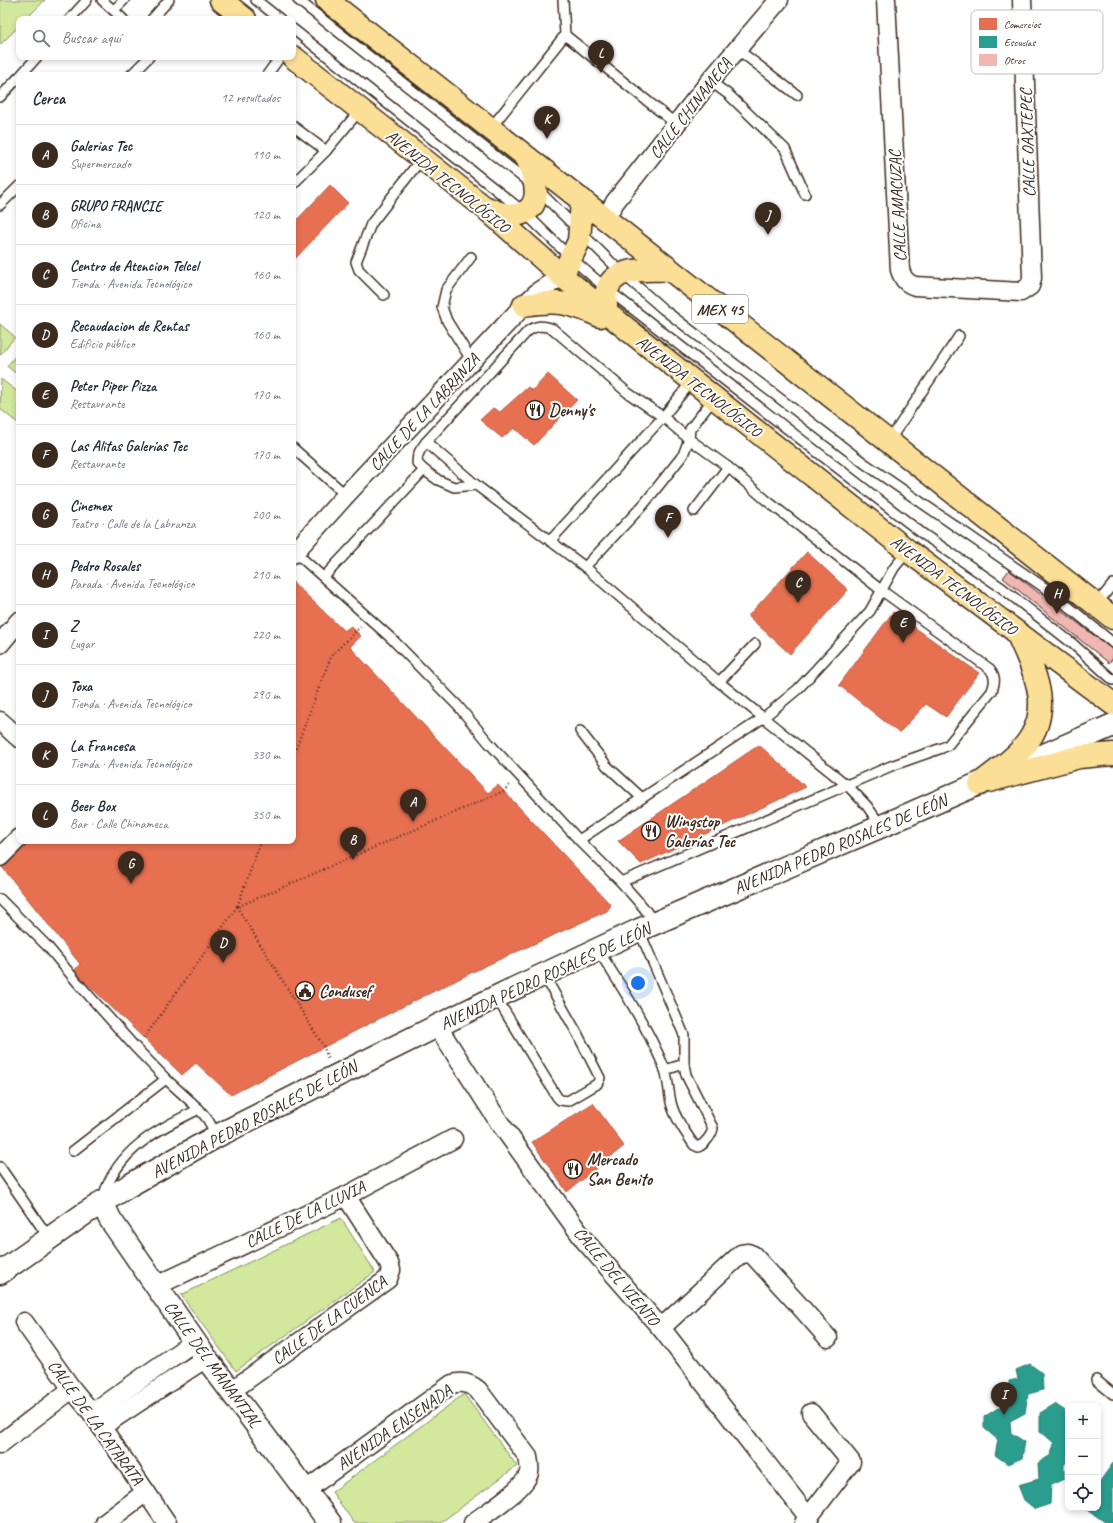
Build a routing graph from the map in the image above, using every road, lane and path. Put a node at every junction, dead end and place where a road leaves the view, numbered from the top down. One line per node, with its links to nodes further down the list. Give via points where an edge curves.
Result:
1 (87, 0): 15 (lane)
2 (102, 0): 13 (lane)
3 (124, 0): 13 (lane)
4 (169, 0): 17 (lane)
5 (221, 0): 18 (main road)
6 (256, 0): 19 (lane)
7 (298, 0): 43 (lane)
8 (327, 0): 38 (main road, MEX 45)
9 (564, 0): 21 (lane)
10 (779, 0): 22 (street, CALLE CHINAMECA)
11 (886, 0): 56 (street, CALLE AMACUZAC, via 902,278 915,286 1021,292)
12 (1022, 0): 14 (street, CALLE OAXTEPEC)
13 (114, 10): 16 (lane)
14 (1022, 10)
15 (73, 16)
16 (120, 16)
17 (155, 16)
18 (241, 16)
19 (276, 16)
20 (296, 32): 49 (lane)
21 (565, 35): 36 (lane); 38 (lane)
22 (737, 49): 32 (street, CALLE CHINAMECA); 33 (lane)
23 (296, 59): 35 (main road, AVENIDA TECNOLÓGICO)
24 (34, 60): 27 (lane)
25 (146, 60): 28 (lane)
26 (278, 60): 29 (lane)
27 (24, 72)
28 (134, 72)
29 (269, 72)
30 (1025, 74): 56 (street, CALLE OAXTEPEC, via 1032,278)
31 (16, 80): 34 (lane)
32 (710, 80): 36 (street, CALLE CHINAMECA); 45 (lane, via 729,94 785,149)
33 (797, 95)
34 (0, 97)
35 (360, 110): 39 (lane); 40 (main road, AVENIDA TECNOLÓGICO)
36 (676, 124): 50 (street, CALLE CHINAMECA, via 615,202)
37 (296, 128): 39 (lane)
38 (490, 128): 41 (main road, MEX 45)
39 (326, 151): 42 (lane)
40 (422, 158): 48 (main road, AVENIDA TECNOLÓGICO); 58 (lane, via 371,224 356,262 359,270)
41 (527, 158): 43 (main road); 46 (main road, MEX 45)
42 (296, 181)
43 (536, 188): 49 (main road, via 534,202 528,211); 51 (lane)
44 (16, 189): 47 (lane)
45 (805, 194)
46 (582, 200): 50 (main road, MEX 45); 51 (main road)
47 (0, 205)
48 (484, 208): 49 (main road, via 511,216); 53 (main road, AVENIDA TECNOLÓGICO)
49 (524, 212): 53 (lane)
50 (605, 219): 51 (main road, via 599,231); 54 (main road, MEX 45)
51 (585, 237): 53 (main road, via 576,248); 55 (lane)
52 (471, 257): 62 (lane, via 446,290 442,307 447,321)
53 (569, 265): 57 (lane); 59 (street, CALLE DE LA LABRANZA); 60 (main road, AVENIDA TECNOLÓGICO)
54 (670, 270): 55 (main road, via 632,271); 67 (main road, MEX 45)
55 (623, 274): 57 (main road, via 615,278); 88 (lane, via 663,309 864,463 1048,590)
56 (1030, 286)
57 (607, 289): 60 (main road, via 606,295); 91 (lane, via 923,534 1002,588 1074,644)
58 (384, 295)
59 (524, 305): 60 (main road, via 564,302); 62 (street, CALLE DE LA LABRANZA)
60 (614, 319): 63 (main road, AVENIDA TECNOLÓGICO)
61 (959, 336): 67 (lane)
62 (472, 361): 73 (street, CALLE DE LA LABRANZA)
63 (692, 381): 64 (main road, AVENIDA TECNOLÓGICO); 65 (lane)
64 (715, 397): 66 (lane, via 690,429); 77 (main road, AVENIDA TECNOLÓGICO)
65 (663, 417): 66 (lane); 68 (lane, via 628,393 552,329 538,326 528,331); 75 (lane)
66 (689, 439): 70 (lane); 79 (lane, via 683,455 649,498)
67 (889, 441): 83 (main road, MEX 45)
68 (426, 442): 71 (lane, via 418,452 417,458 417,463); 72 (lane)
69 (296, 451): 73 (lane)
70 (728, 468): 74 (lane); 82 (lane)
71 (424, 470): 72 (lane, via 454,487); 80 (lane)
72 (476, 485): 75 (lane)
73 (346, 495): 76 (street, CALLE DE LA LABRANZA)
74 (694, 511)
75 (550, 541): 79 (lane)
76 (296, 551)
77 (908, 551): 82 (lane); 87 (main road, AVENIDA TECNOLÓGICO)
78 (296, 555): 80 (lane)
79 (585, 567): 92 (lane)
80 (324, 577): 84 (lane)
81 (1113, 584): 83 (lane)
82 (881, 590): 94 (lane, via 870,611 798,688); 103 (lane, via 990,669 994,675 994,683 992,691 948,745 891,766)
83 (1096, 605): 85 (main road, MEX 45)
84 (368, 618): 99 (path, via 331,656); 101 (lane, via 458,706)
85 (1113, 618)
86 (16, 625): 89 (street)
87 (1018, 634): 93 (main road, AVENIDA TECNOLÓGICO); 102 (main road, via 1035,674 1040,695 1040,716 1034,733 1020,752)
88 (1113, 643)
89 (0, 644)
90 (755, 644): 92 (lane)
91 (1113, 680)
92 (719, 682): 94 (lane)
93 (1113, 704)
94 (763, 718): 103 (lane); 104 (lane)
95 (0, 721): 98 (street)
96 (1113, 725): 102 (main road, AVENIDA PEDRO ROSALES DE LEÓN)
97 (580, 731): 104 (lane, via 607,766)
98 (16, 735)
99 (296, 748)
100 (1113, 754): 102 (main road, via 1079,757)
101 (517, 774): 106 (lane); 112 (path, via 504,791)
102 (980, 784): 105 (main road, AVENIDA PEDRO ROSALES DE LEÓN)
103 (848, 786): 105 (lane, via 868,806); 110 (lane)
104 (642, 798): 106 (lane)
105 (882, 826): 113 (main road, AVENIDA PEDRO ROSALES DE LEÓN)
106 (579, 840): 110 (lane)
107 (16, 841): 109 (street)
108 (260, 844): 112 (path)
109 (0, 857)
110 (622, 882): 113 (lane, via 644,908)
111 (0, 899): 118 (lane, via 48,948)
112 (236, 907): 118 (path, via 144,1038); 121 (path, via 324,1047)
113 (647, 927): 114 (main road, AVENIDA PEDRO ROSALES DE LEÓN); 119 (lane, via 684,1036)
114 (598, 950): 115 (main road, AVENIDA PEDRO ROSALES DE LEÓN); 120 (lane, via 627,995)
115 (544, 975): 116 (main road, AVENIDA PEDRO ROSALES DE LEÓN); 116 (lane, via 600,1078 597,1084 568,1101 557,1097)
116 (496, 997): 117 (main road, AVENIDA PEDRO ROSALES DE LEÓN)
117 (438, 1026): 121 (main road, AVENIDA PEDRO ROSALES DE LEÓN); 134 (street, CALLE DEL VIENTO, via 500,1122 585,1241)
118 (134, 1046): 122 (lane)
119 (684, 1064): 120 (lane); 120 (lane, via 690,1084 713,1128 711,1135 700,1146 694,1145 674,1113)
120 (665, 1070)
121 (332, 1078): 124 (main road, AVENIDA PEDRO ROSALES DE LEÓN)
122 (166, 1079): 123 (lane); 126 (lane)
123 (199, 1109): 124 (lane); 129 (lane, via 161,1128 134,1148 116,1169)
124 (217, 1136): 129 (main road, AVENIDA PEDRO ROSALES DE LEÓN)
125 (452, 1139): 128 (street, CALLE DE LA LLUVIA)
126 (73, 1151)
127 (0, 1166): 130 (lane)
128 (346, 1196): 132 (street, CALLE DE LA LLUVIA); 139 (street, CALLE DE LA CUENCA, via 390,1263 388,1280)
129 (102, 1202): 130 (main road, AVENIDA PEDRO ROSALES DE LEÓN); 132 (main road, CALLE DEL MANANTIAL, via 110,1220)
130 (49, 1238): 131 (main road, AVENIDA PEDRO ROSALES DE LEÓN)
131 (0, 1273)
132 (156, 1286): 136 (main road, CALLE DEL MANANTIAL)
133 (24, 1322): 138 (street, CALLE DE LA CATARATA)
134 (661, 1328): 135 (street, via 741,1254 748,1253); 146 (street, CALLE DEL VIENTO)
135 (828, 1338)
136 (201, 1350): 139 (main road, CALLE DEL MANANTIAL); 142 (street)
137 (1096, 1380): 140 (lane)
138 (72, 1389): 142 (street, CALLE DE LA CATARATA); 143 (street)
139 (231, 1391): 144 (main road, CALLE DEL MANANTIAL)
140 (1113, 1394)
141 (811, 1414): 146 (street, via 851,1462)
142 (97, 1420): 145 (street, CALLE DE LA CATARATA)
143 (0, 1444)
144 (306, 1490): 149 (main road, CALLE DEL MANANTIAL); 150 (street, AVENIDA ENSENADA, via 452,1384 466,1383 478,1390 528,1457 529,1466 526,1480 518,1490)
145 (146, 1492): 147 (street); 148 (street, CALLE DE LA CATARATA)
146 (806, 1520)
147 (105, 1523)
148 (168, 1523)
149 (330, 1523)
150 (472, 1523)

